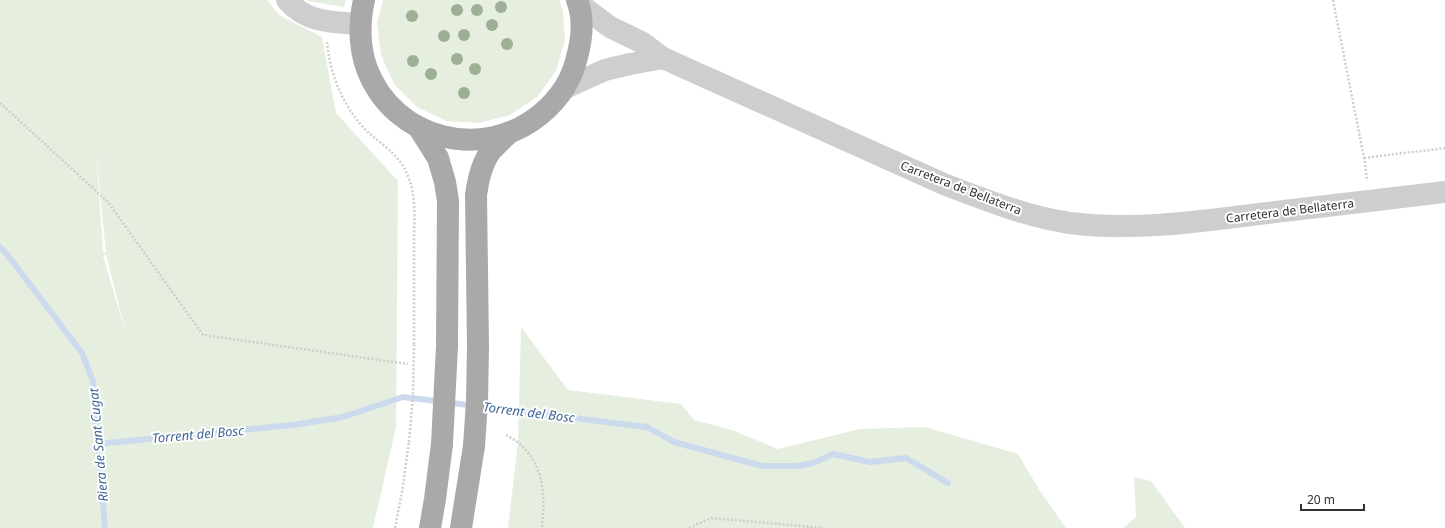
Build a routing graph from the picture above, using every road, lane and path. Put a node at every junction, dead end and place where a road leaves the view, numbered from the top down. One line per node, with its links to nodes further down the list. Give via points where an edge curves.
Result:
1 (287, 0): 5 (street, via 306,15 318,20)
2 (364, 0): 5 (main road)
3 (1333, 0): 13 (path)
4 (578, 1): 7 (street, Carretera de Bellaterra, via 610,27 643,43); 8 (main road, via 580,46 575,67)
5 (360, 24): 10 (main road, via 362,47 368,69 379,92 397,112)
6 (326, 37): 18 (path, bridge, via 338,88 348,106 361,125 400,161 412,186 413,396 402,492)
7 (663, 58): 8 (street, via 605,70); 15 (street, Carretera de Bellaterra, via 946,185 1043,218 1102,226 1161,225)
8 (565, 88): 11 (main road, via 553,105 531,122)
9 (0, 103): 16 (path, via 108,202 203,335)
10 (419, 128): 11 (main road, via 438,136 460,140 481,140); 19 (main road, bridge, via 438,158 448,201 447,346 442,444)
11 (508, 134): 20 (main road, bridge, via 490,152 478,180 477,402 474,446)
12 (1445, 148): 13 (path)
13 (1364, 158): 15 (path)
14 (1445, 192): 15 (street, Carretera de Bellaterra)
15 (1368, 201)
16 (408, 364)
17 (506, 435): 21 (path, via 524,448 538,471 544,501)
18 (395, 528)
19 (430, 528)
20 (461, 528)
21 (542, 528)
22 (689, 528): 23 (path, via 711,518)
23 (823, 528)

